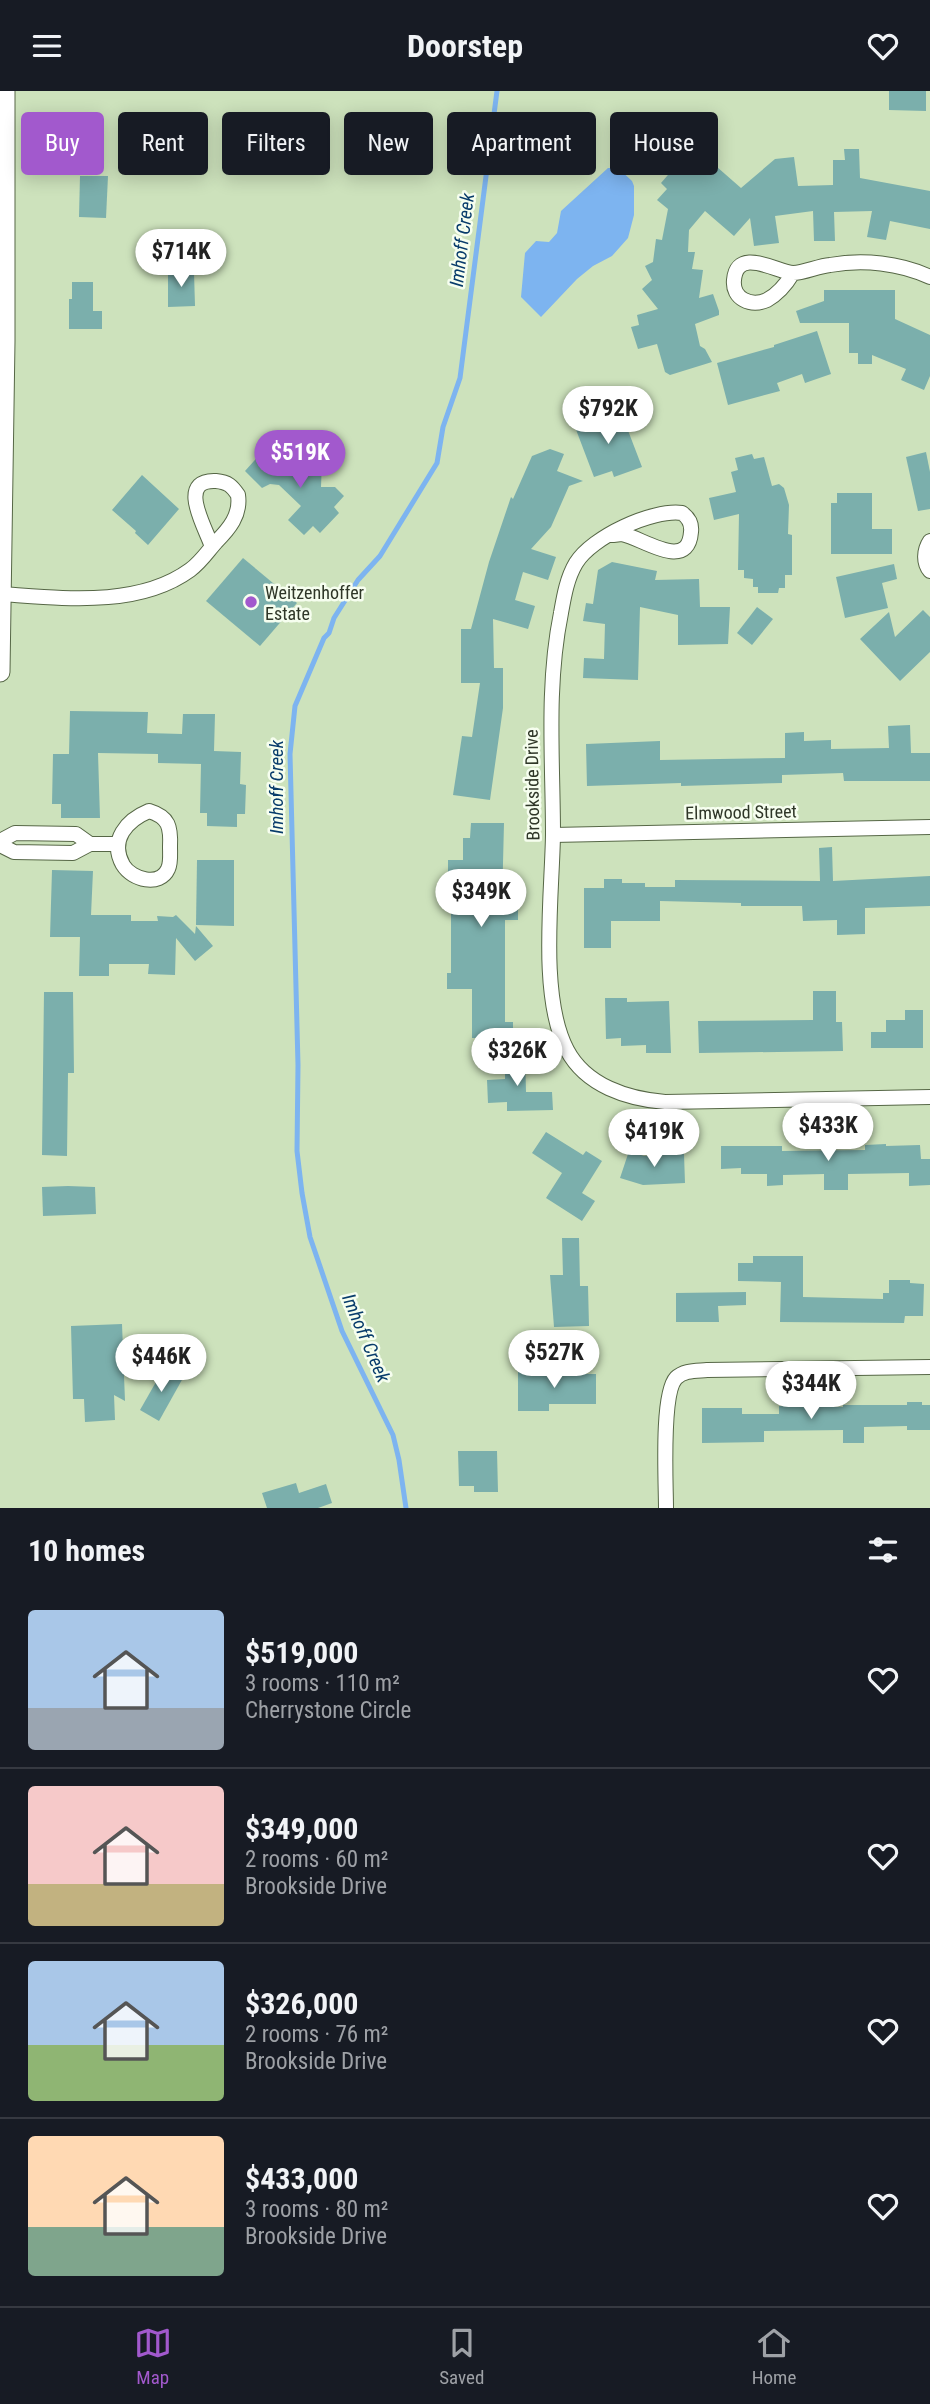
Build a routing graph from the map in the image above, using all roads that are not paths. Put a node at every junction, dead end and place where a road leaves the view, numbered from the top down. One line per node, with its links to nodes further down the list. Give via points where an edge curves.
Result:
1 (5, 91): 4 (street)
2 (793, 273): 3 (street, via 869,263 904,267)
3 (930, 277)
4 (3, 341): 9 (street)
5 (611, 535): 5 (street, Brookside Drive, via 623,534 675,551 688,544 691,523 687,516 673,512 642,519); 12 (street, Brookside Drive, via 585,550 575,565 557,633 551,695)
6 (930, 541): 8 (street, via 925,552)
7 (212, 547): 9 (street, via 192,569 152,589 90,597)
8 (930, 571)
9 (1, 594): 10 (street)
10 (0, 672)
11 (930, 827): 12 (street, Elmwood Street)
12 (553, 835): 15 (street, Brookside Drive, via 550,923 555,1021 577,1065 604,1086 631,1097 665,1102)
13 (0, 843): 14 (street, via 15,852 74,853 90,844)
14 (118, 844): 14 (street, via 124,866 141,879 155,879 170,867 171,833 162,815 149,811 136,816 121,831)
15 (930, 1097)
16 (930, 1367): 17 (street, via 707,1370 679,1375 670,1388 667,1407)
17 (666, 1508)

